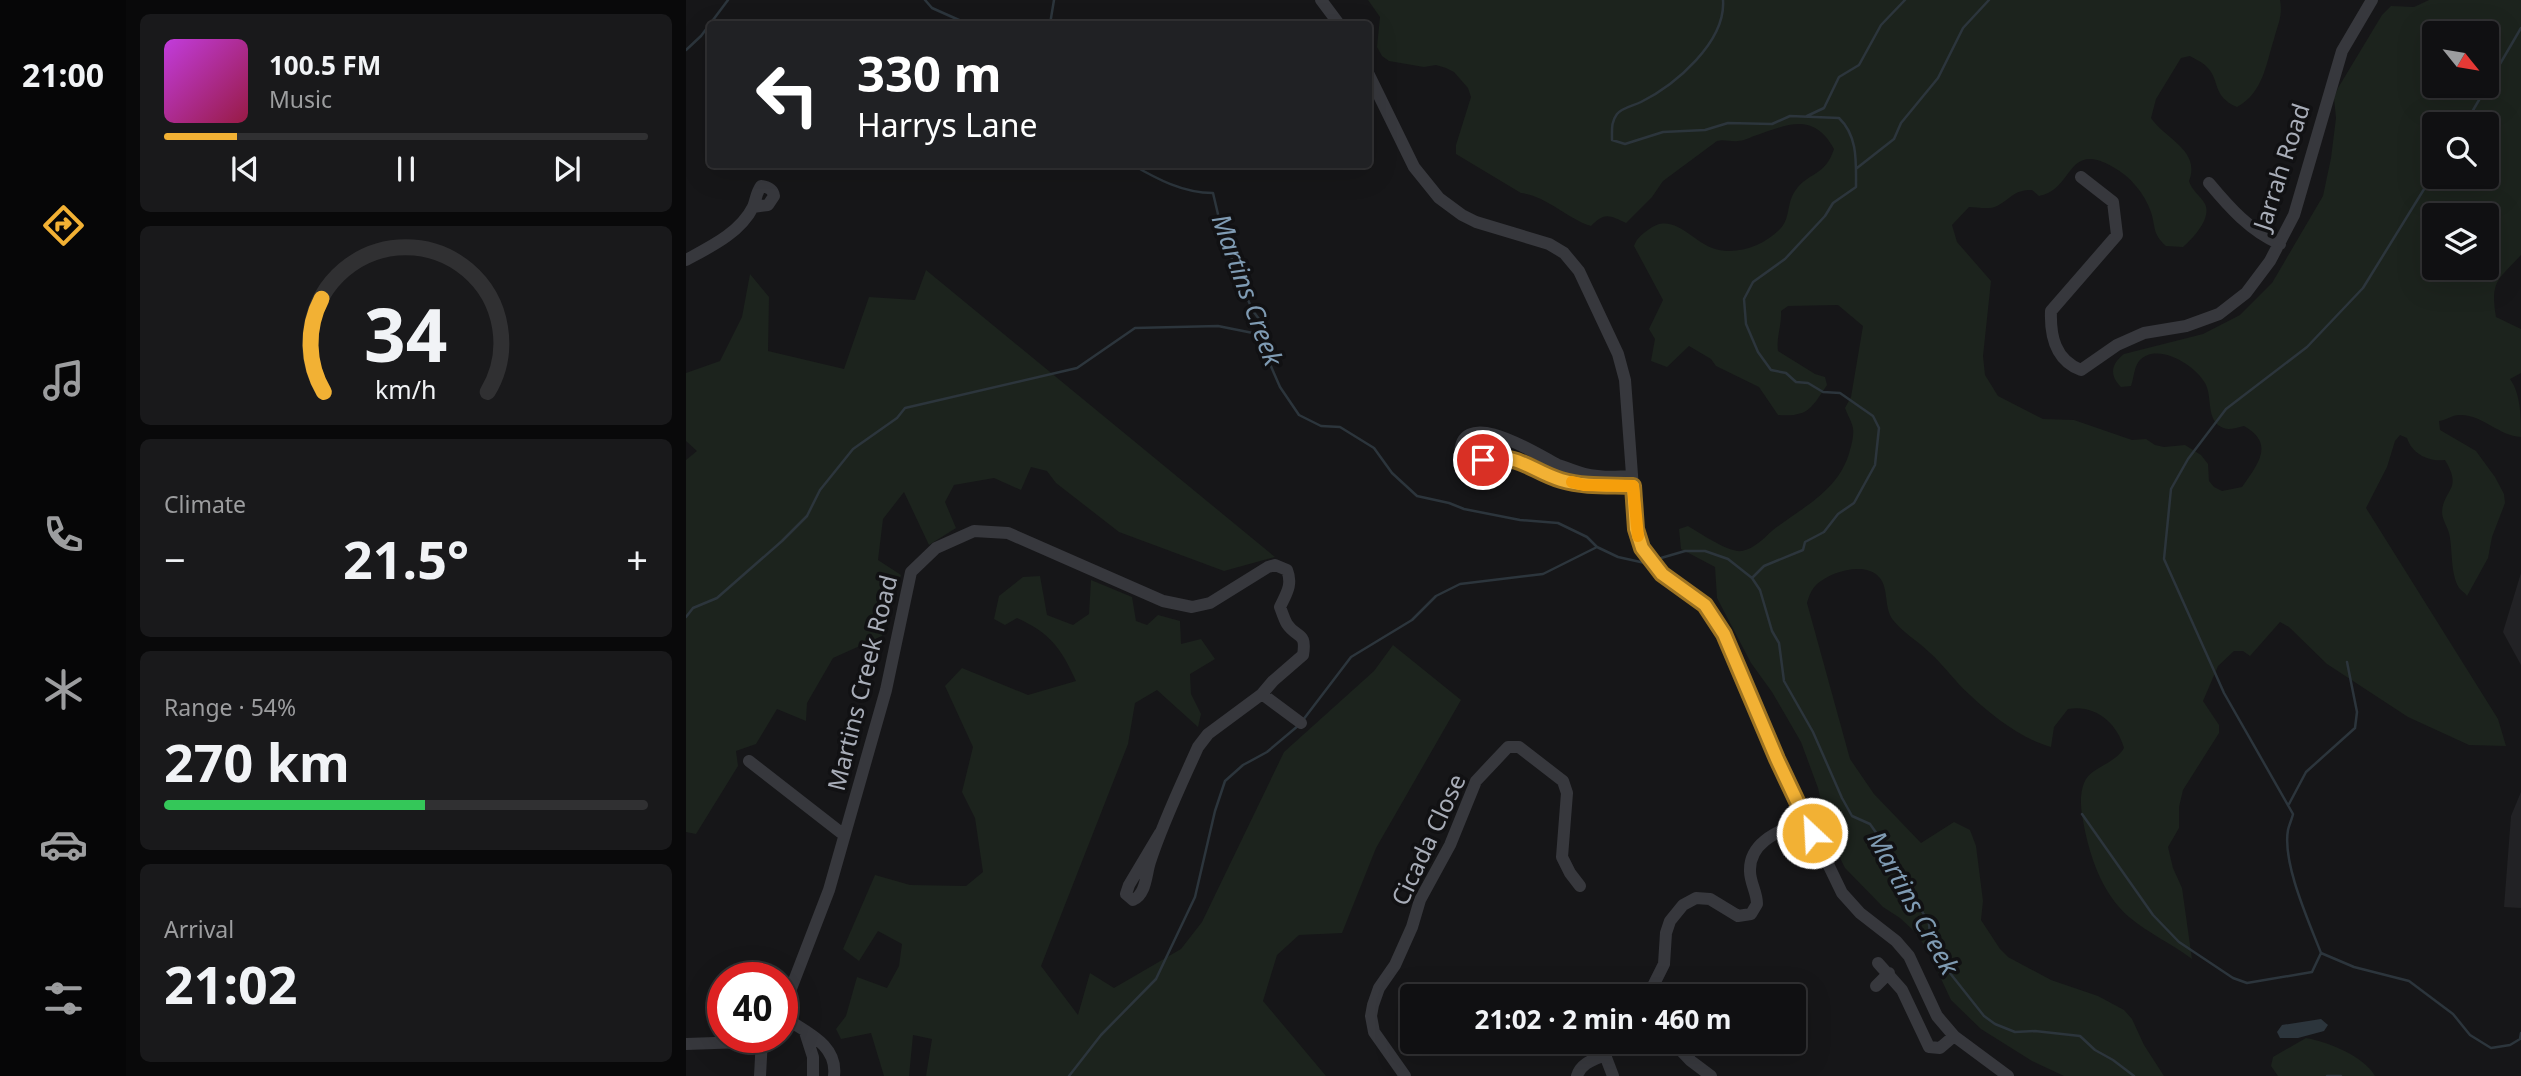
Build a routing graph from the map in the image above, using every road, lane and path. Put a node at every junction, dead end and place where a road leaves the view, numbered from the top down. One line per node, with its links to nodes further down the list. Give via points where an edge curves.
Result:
1 (1321, 0): 3 (street)
2 (2372, 0): 8 (street, Jarrah Road, via 2342,51 2294,215)
3 (1337, 21)
4 (1372, 80): 10 (street, via 1414,167 1439,198 1476,222 1549,244 1579,271 1622,367 1629,406)
5 (2081, 177): 8 (street, Jarrah Road, via 2113,202 2117,234 2051,311 2050,334 2062,358 2081,370 2144,333 2186,326 2219,314 2246,293)
6 (2208, 183): 8 (street, via 2230,209)
7 (753, 207): 9 (street, via 734,232)
8 (2280, 244)
9 (686, 260)
10 (1632, 481): 10 (street, via 1584,485 1560,480 1513,458 1465,460 1460,446 1475,434 1493,434 1558,465); 14 (street, via 1642,548 1662,574 1705,605 1724,634)
11 (1262, 694): 12 (street); 15 (street, Martins Creek Road, via 1208,734 1198,747); 16 (street, Martins Creek Road, via 1303,655 1305,645 1280,607 1290,577 1280,566 1268,567 1210,603 1179,606 1008,533 974,531 936,548 911,572 886,690)
12 (1300, 723)
13 (749, 761): 16 (street)
14 (1805, 820): 21 (street, via 1769,837 1755,851 1749,868 1757,904 1751,914 1738,916 1702,898 1675,913 1666,933 1664,964); 25 (street, via 1842,893 1909,956 1937,1016)
15 (1160, 832): 15 (street, Martins Creek Road, via 1143,890 1139,898 1128,898 1129,885)
16 (844, 835): 19 (street)
17 (1580, 886): 34 (street, Cicada Close, via 1562,857 1567,793 1563,781 1519,747 1508,747 1476,781 1373,1005 1374,1032)
18 (1878, 963): 20 (street)
19 (798, 972)
20 (1889, 973): 22 (street); 25 (street, via 1902,990 1926,1044 1937,1049)
21 (1654, 984)
22 (1876, 986)
23 (798, 1027): 24 (street)
24 (804, 1032): 32 (street, via 813,1057); 33 (street, via 828,1048 836,1065)
25 (1954, 1036): 38 (street)
26 (707, 1043): 27 (street)
27 (686, 1044)
28 (761, 1053): 31 (street)
29 (1684, 1054): 37 (street)
30 (1605, 1055): 35 (street, via 1586,1063); 36 (street)
31 (760, 1076)
32 (813, 1076)
33 (834, 1076)
34 (1405, 1076)
35 (1577, 1076)
36 (1613, 1076)
37 (1711, 1076)
38 (2008, 1076)

